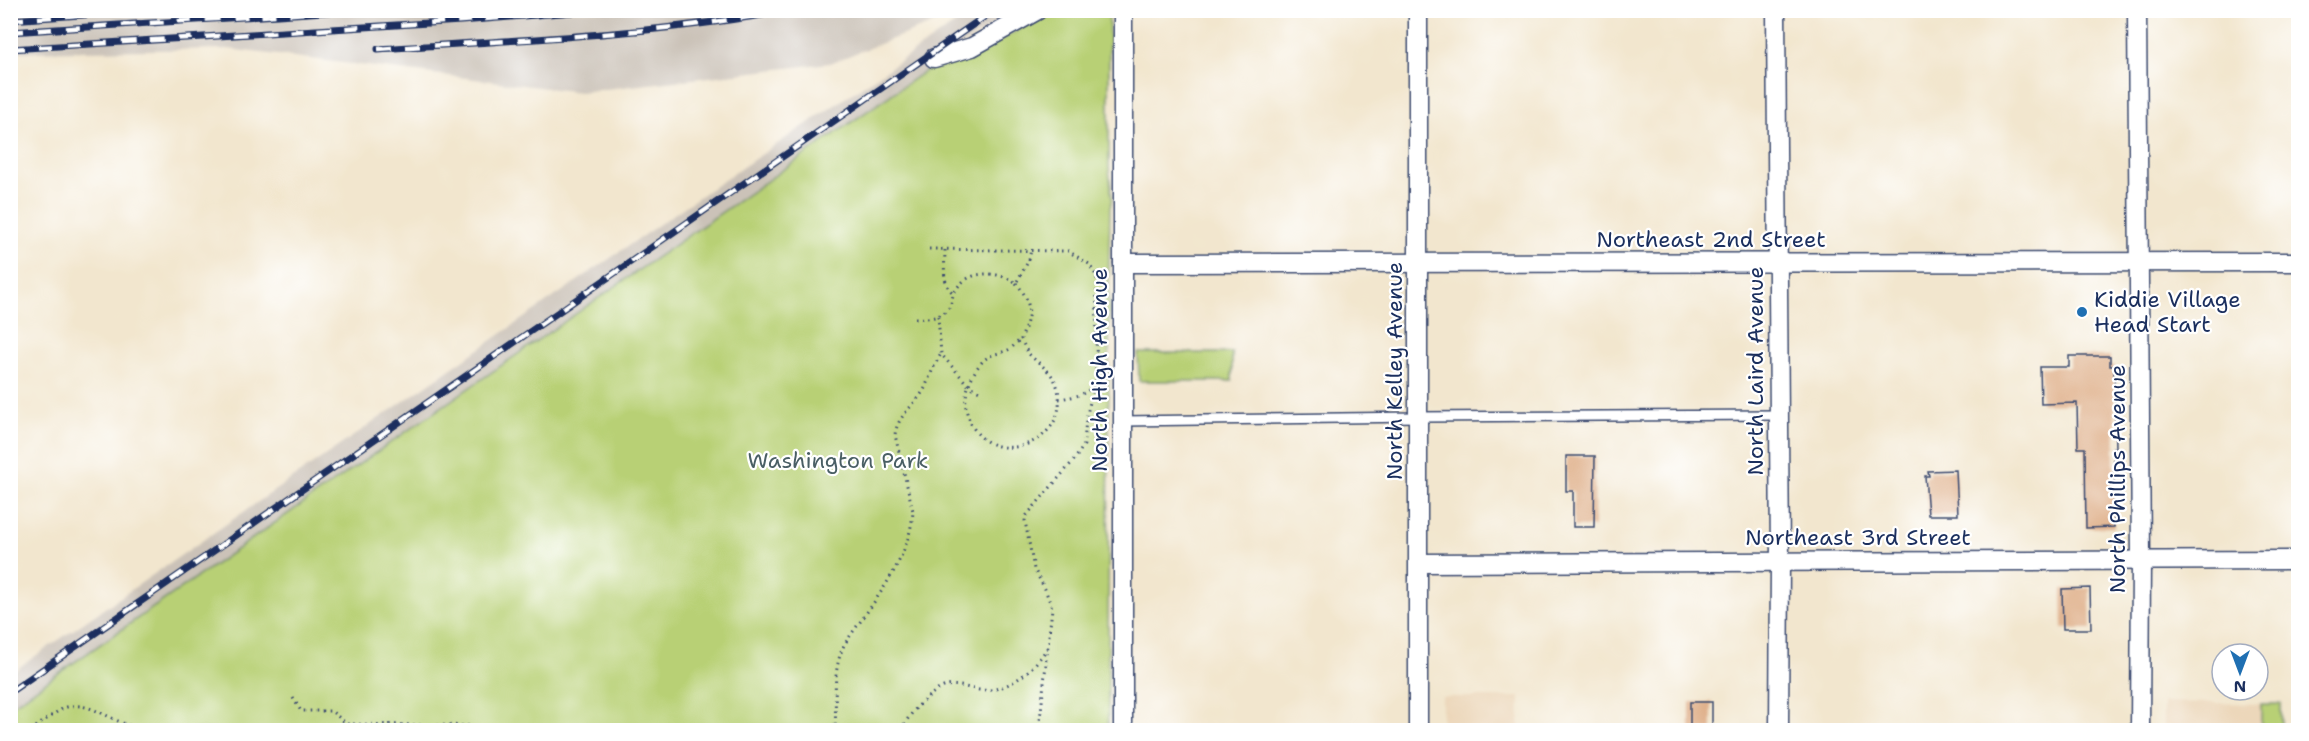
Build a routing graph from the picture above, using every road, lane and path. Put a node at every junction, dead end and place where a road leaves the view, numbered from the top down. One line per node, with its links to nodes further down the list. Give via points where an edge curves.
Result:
1 (1038, 10): 6 (street, via 972,47)
2 (1124, 10): 12 (street, North High Avenue)
3 (1418, 10): 14 (street, North Kelley Avenue)
4 (1776, 10): 10 (street, North Laird Avenue)
5 (2136, 10): 13 (street, North Phillips Avenue)
6 (934, 58)
7 (929, 249): 9 (path)
8 (1031, 249): 9 (path); 15 (path); 21 (path, via 1068,251 1094,270)
9 (945, 250): 16 (path, via 944,278)
10 (1778, 262): 13 (street, Northeast 2nd Street); 14 (street, Northeast 2nd Street); 25 (street, North Laird Avenue)
11 (2298, 262): 13 (street, Northeast 2nd Street)
12 (1124, 263): 14 (street, Northeast 2nd Street); 27 (street, North High Avenue)
13 (2139, 263): 28 (street, North Phillips Avenue)
14 (1418, 264): 26 (street, North Kelley Avenue)
15 (1016, 283): 16 (path, via 1000,274 982,273); 19 (path, via 1028,300 1030,312)
16 (953, 293): 17 (path, via 950,308)
17 (938, 316): 18 (path); 20 (path)
18 (915, 318)
19 (1021, 339): 22 (path, via 1010,349 983,361); 24 (path, via 1029,353 1050,372)
20 (941, 354): 22 (path); 37 (path, via 925,388 896,428 913,523 903,555 838,657)
21 (1096, 379): 24 (path, via 1083,394); 32 (path, via 1081,451 1025,521 1034,569 1052,608)
22 (969, 386): 23 (path); 24 (path, via 965,403 972,425 978,436 1000,447 1014,448 1045,435 1053,423)
23 (982, 392)
24 (1059, 399)
25 (1779, 415): 26 (lane); 30 (street, North Laird Avenue)
26 (1419, 417): 27 (lane); 31 (street, North Kelley Avenue)
27 (1124, 421): 40 (street, North High Avenue)
28 (2141, 560): 29 (street, Northeast 3rd Street); 30 (street, Northeast 3rd Street); 43 (street, North Phillips Avenue)
29 (2298, 560)
30 (1780, 561): 31 (street, Northeast 3rd Street); 42 (street, North Laird Avenue)
31 (1419, 563): 41 (street, North Kelley Avenue)
32 (1048, 647): 38 (path, via 1029,671 1005,685 985,690 951,685 938,689 908,718); 39 (path)
33 (293, 698): 35 (path, via 301,711 331,711 347,724)
34 (132, 726): 36 (path, via 72,705)
35 (505, 726)
36 (31, 730)
37 (835, 730)
38 (902, 730)
39 (1039, 730)
40 (1124, 730)
41 (1418, 730)
42 (1779, 730)
43 (2140, 730)

